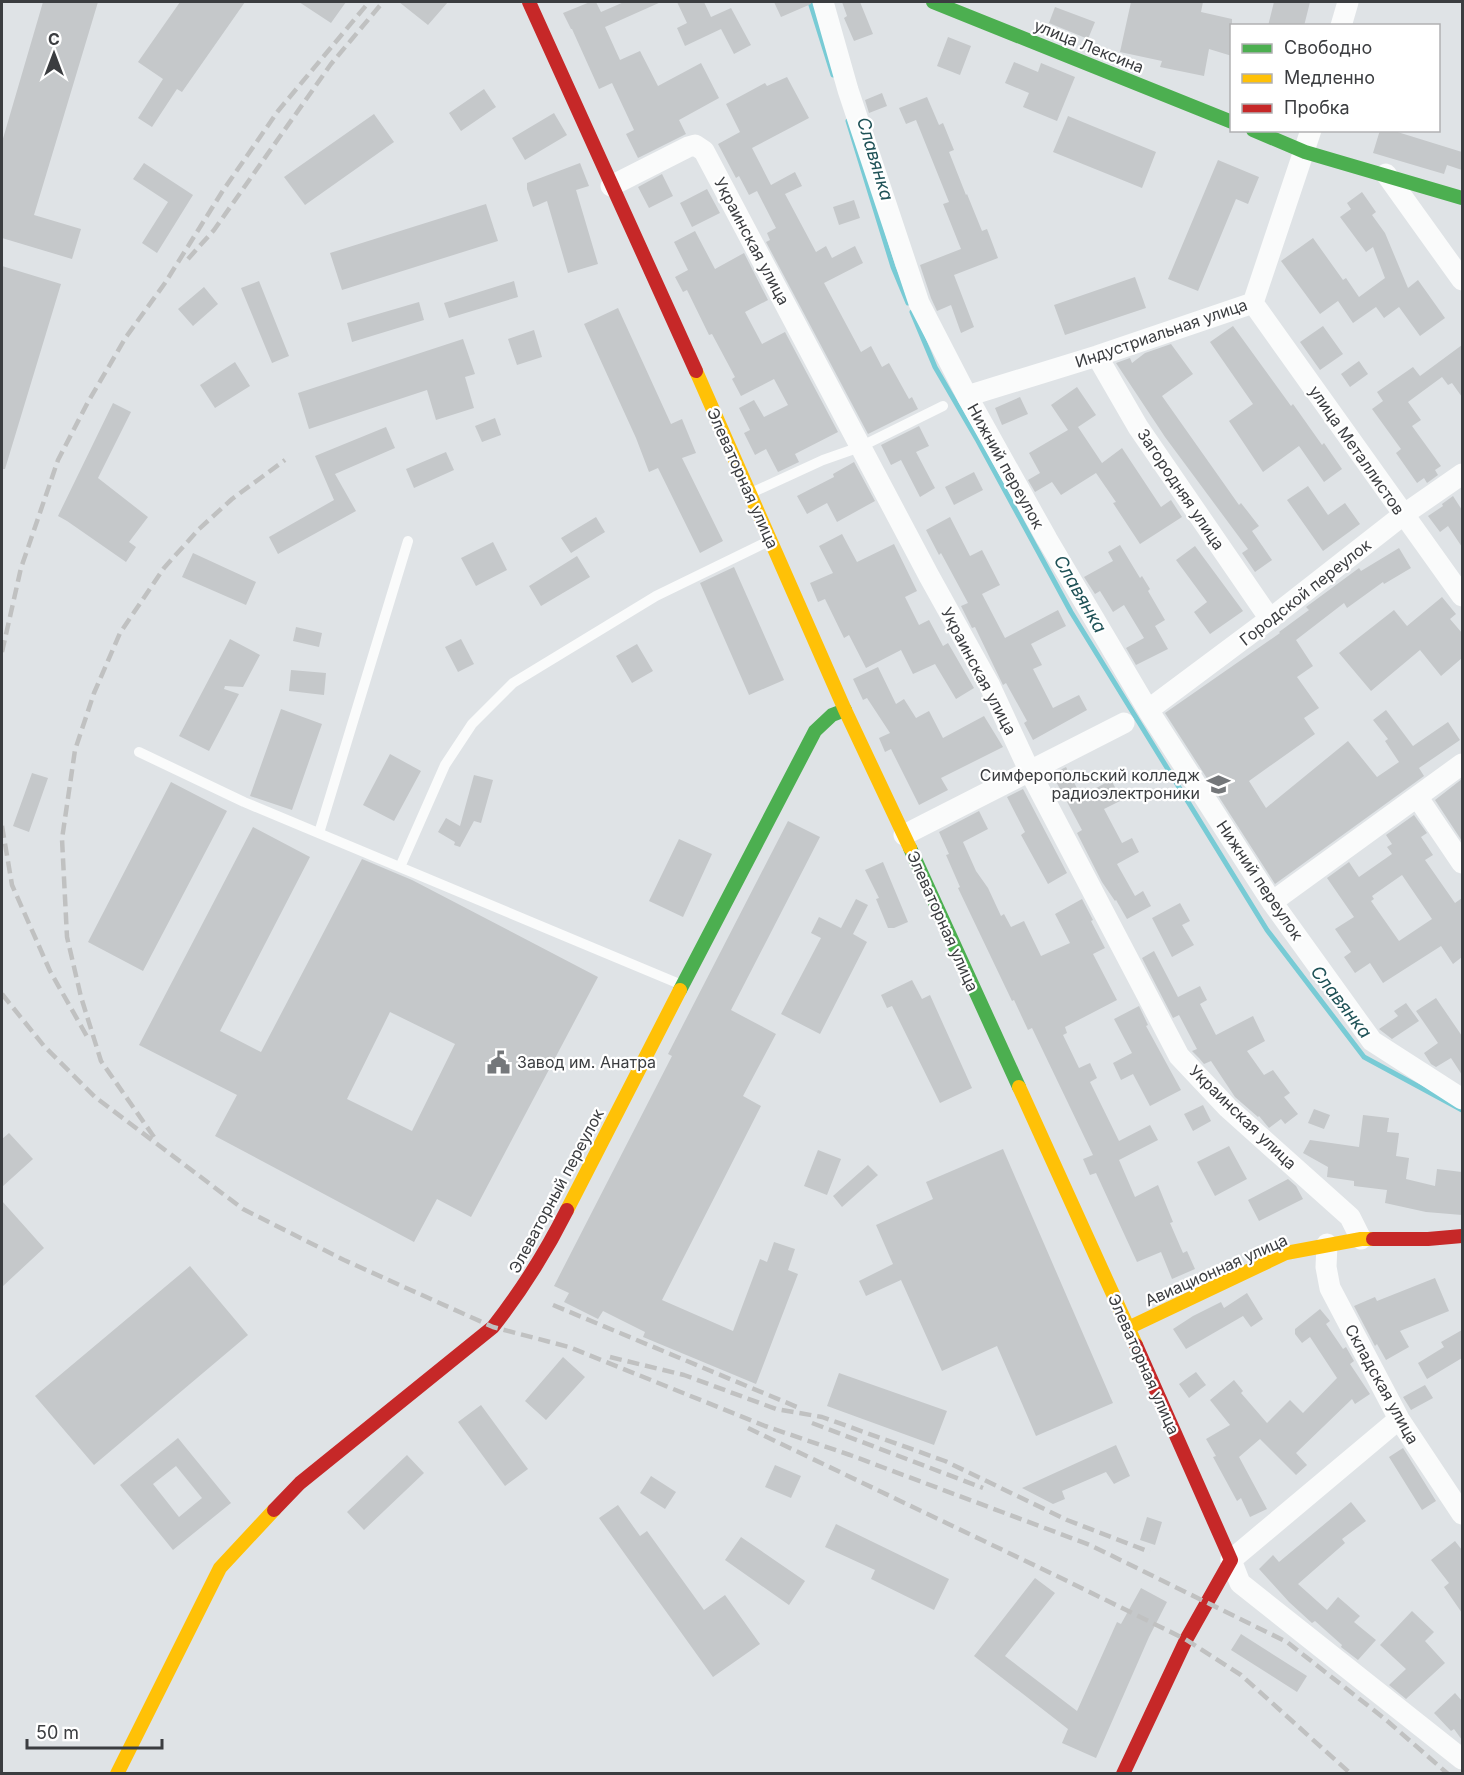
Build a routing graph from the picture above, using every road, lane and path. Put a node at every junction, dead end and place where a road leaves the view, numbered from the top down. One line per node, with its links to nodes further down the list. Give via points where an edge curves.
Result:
1 (529, 2): 11 (main road, Элеваторная улица)
2 (823, 2): 16 (street, Нижний переулок, via 919,303)
3 (933, 2): 6 (main road, улица Лексина)
4 (1348, 2): 5 (street)
5 (1342, 24)
6 (1230, 121)
7 (1258, 132): 9 (main road)
8 (1310, 132): 9 (street, Индустриальная улица)
9 (1305, 152): 10 (main road); 14 (street, Индустриальная улица)
10 (1386, 174): 12 (main road); 13 (street)
11 (611, 186): 18 (street, Украинская улица, via 688,147 704,151); 20 (main road, Элеваторная улица)
12 (1462, 198)
13 (1462, 280)
14 (1253, 303): 15 (street, Индустриальная улица); 21 (street, улица Металлистов)
15 (1097, 356): 16 (street, Индустриальная улица); 25 (street, Загородняя улица, via 1138,427)
16 (967, 396): 27 (street, Нижний переулок)
17 (943, 406): 18 (lane)
18 (860, 447): 20 (lane); 31 (street, Украинская улица, via 989,684)
19 (1462, 474): 21 (street, Городской переулок)
20 (751, 493): 22 (main road, Элеваторная улица)
21 (1403, 515): 24 (street, улица Металлистов); 25 (street, Городской переулок)
22 (771, 539): 26 (main road, Элеваторная улица); 36 (lane, via 656,596 513,683 472,724 445,765)
23 (408, 541): 33 (lane)
24 (1462, 596)
25 (1270, 619): 27 (street, Городской переулок)
26 (844, 710): 34 (main road, Элеваторная улица); 38 (main road, Элеваторный переулок, via 815,731)
27 (1148, 710): 37 (street, Нижний переулок)
28 (1124, 723): 31 (street)
29 (139, 752): 33 (lane)
30 (1462, 764): 32 (street)
31 (1029, 770): 34 (street); 41 (street, Украинская улица, via 1179,1056 1228,1108 1350,1217)
32 (1418, 798): 35 (street); 37 (street)
33 (319, 833): 36 (lane)
34 (904, 835): 43 (main road, Элеваторная улица)
35 (1462, 863)
36 (400, 867): 38 (lane)
37 (1272, 902): 39 (street, Нижний переулок, via 1372,1041)
38 (682, 985): 48 (main road, Элеваторный переулок, via 549,1246 516,1299 492,1327 300,1483 220,1568)
39 (1462, 1099)
40 (1462, 1236): 41 (main road, Авиационная улица)
41 (1361, 1239): 42 (main road, Авиационная улица)
42 (1327, 1244): 43 (main road, Авиационная улица, via 1286,1253); 44 (street, Складская улица, via 1330,1288)
43 (1128, 1328): 46 (main road, Элеваторная улица)
44 (1399, 1419): 45 (street, Складская улица); 46 (street)
45 (1462, 1514)
46 (1231, 1560): 47 (street, Элеваторная улица, via 1239,1582); 49 (main road, via 1204,1601)
47 (1462, 1759)
48 (117, 1773)
49 (1123, 1773)

